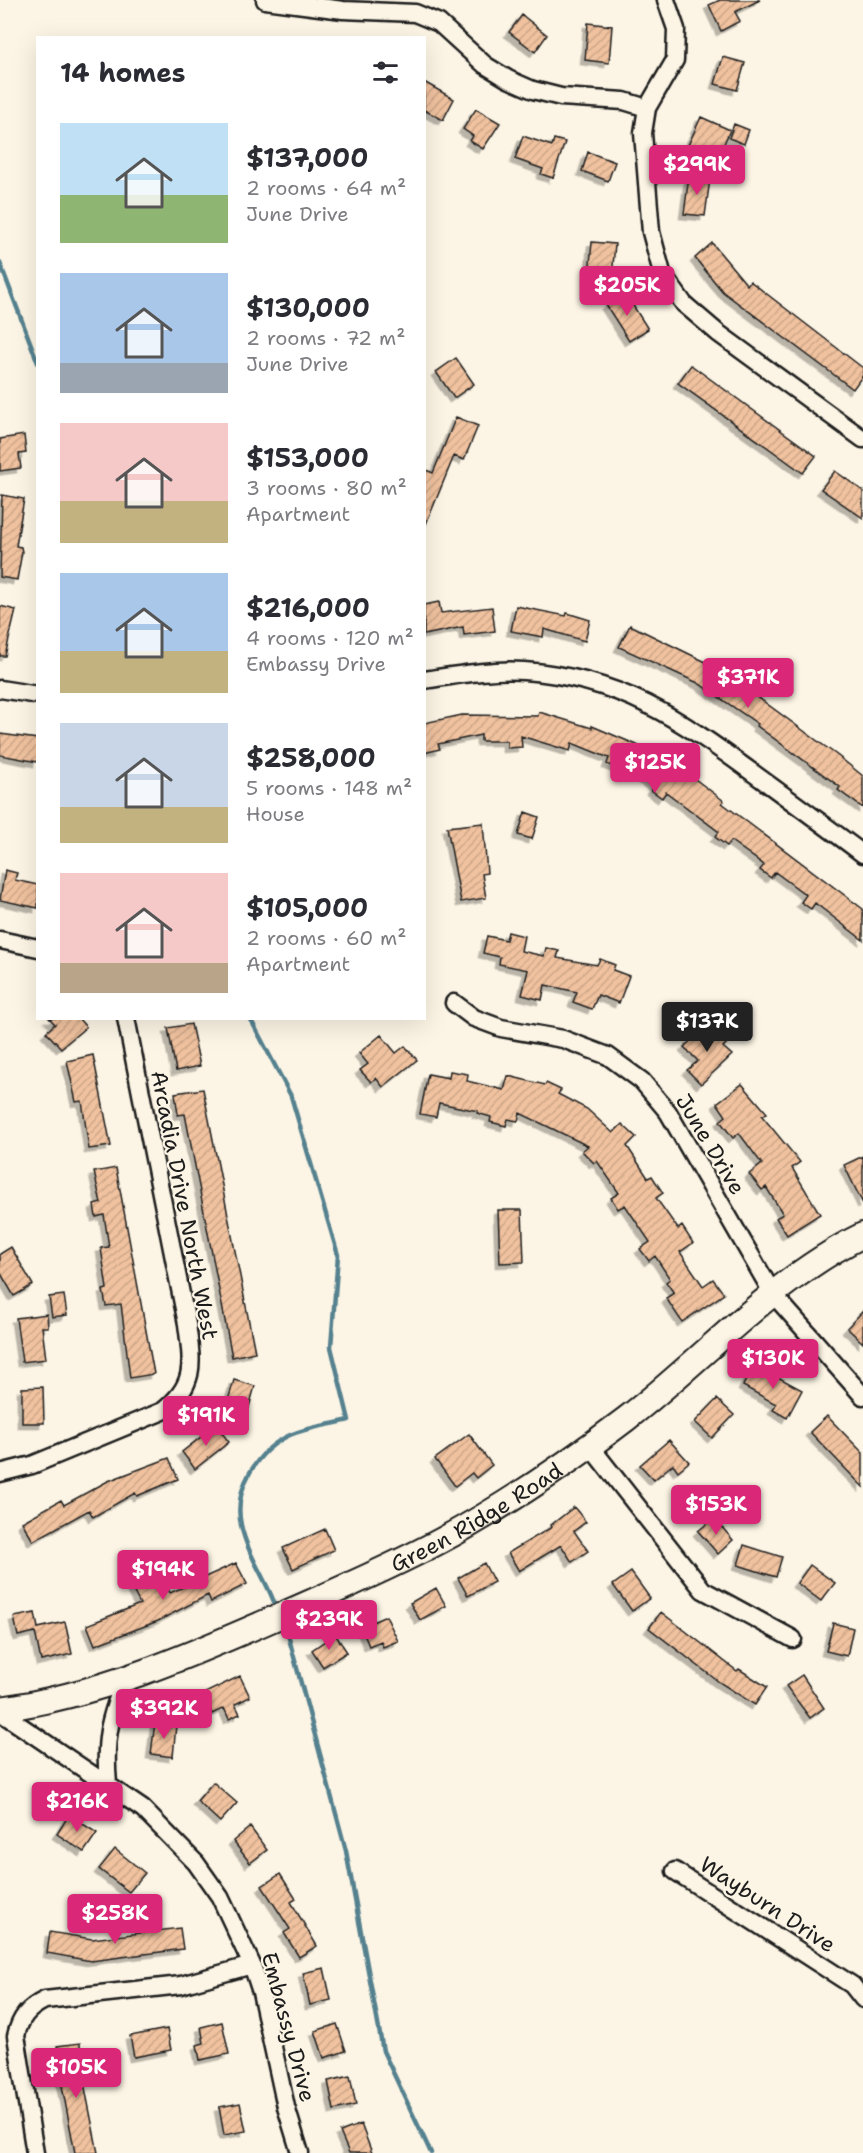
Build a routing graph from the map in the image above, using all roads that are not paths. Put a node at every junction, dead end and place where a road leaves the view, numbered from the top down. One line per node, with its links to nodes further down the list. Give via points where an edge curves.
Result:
1 (265, 0): 3 (street, via 332,9)
2 (666, 0): 4 (street, via 676,29 675,60)
3 (415, 6): 4 (street, via 485,64 533,90 561,97 624,101)
4 (647, 108): 5 (street, via 643,154 651,232 662,273 673,291 718,333)
5 (863, 439)
6 (426, 680): 9 (street, via 469,672 523,671 623,692 686,724)
7 (0, 688): 8 (street)
8 (36, 695)
9 (863, 854)
10 (0, 940): 11 (street)
11 (36, 948)
12 (454, 1003): 15 (street, June Drive, via 474,1018 501,1028 563,1039 608,1056 642,1081 668,1112)
13 (126, 1020): 18 (street, Arcadia Drive North West, via 187,1324 190,1374 177,1400 163,1411 32,1465)
14 (863, 1235): 15 (street, Green Ridge Road)
15 (773, 1294): 16 (street, June Drive); 17 (street, Green Ridge Road)
16 (863, 1396)
17 (590, 1446): 19 (street, via 703,1590); 20 (street, Green Ridge Road, via 500,1507 405,1559 226,1640)
18 (0, 1473)
19 (793, 1639)
20 (125, 1679): 21 (street, Green Ridge Road, via 75,1695); 22 (street, via 108,1723)
21 (0, 1710): 22 (street, Embassy Drive)
22 (108, 1784): 24 (street, Embassy Drive, via 143,1809 196,1863 220,1897)
23 (675, 1871): 25 (street, Wayburn Drive, via 852,1984)
24 (252, 1965): 26 (street, via 182,1985 45,2000 26,2012 16,2036); 27 (street, Embassy Drive)
25 (863, 1997)
26 (35, 2153)
27 (300, 2153)

